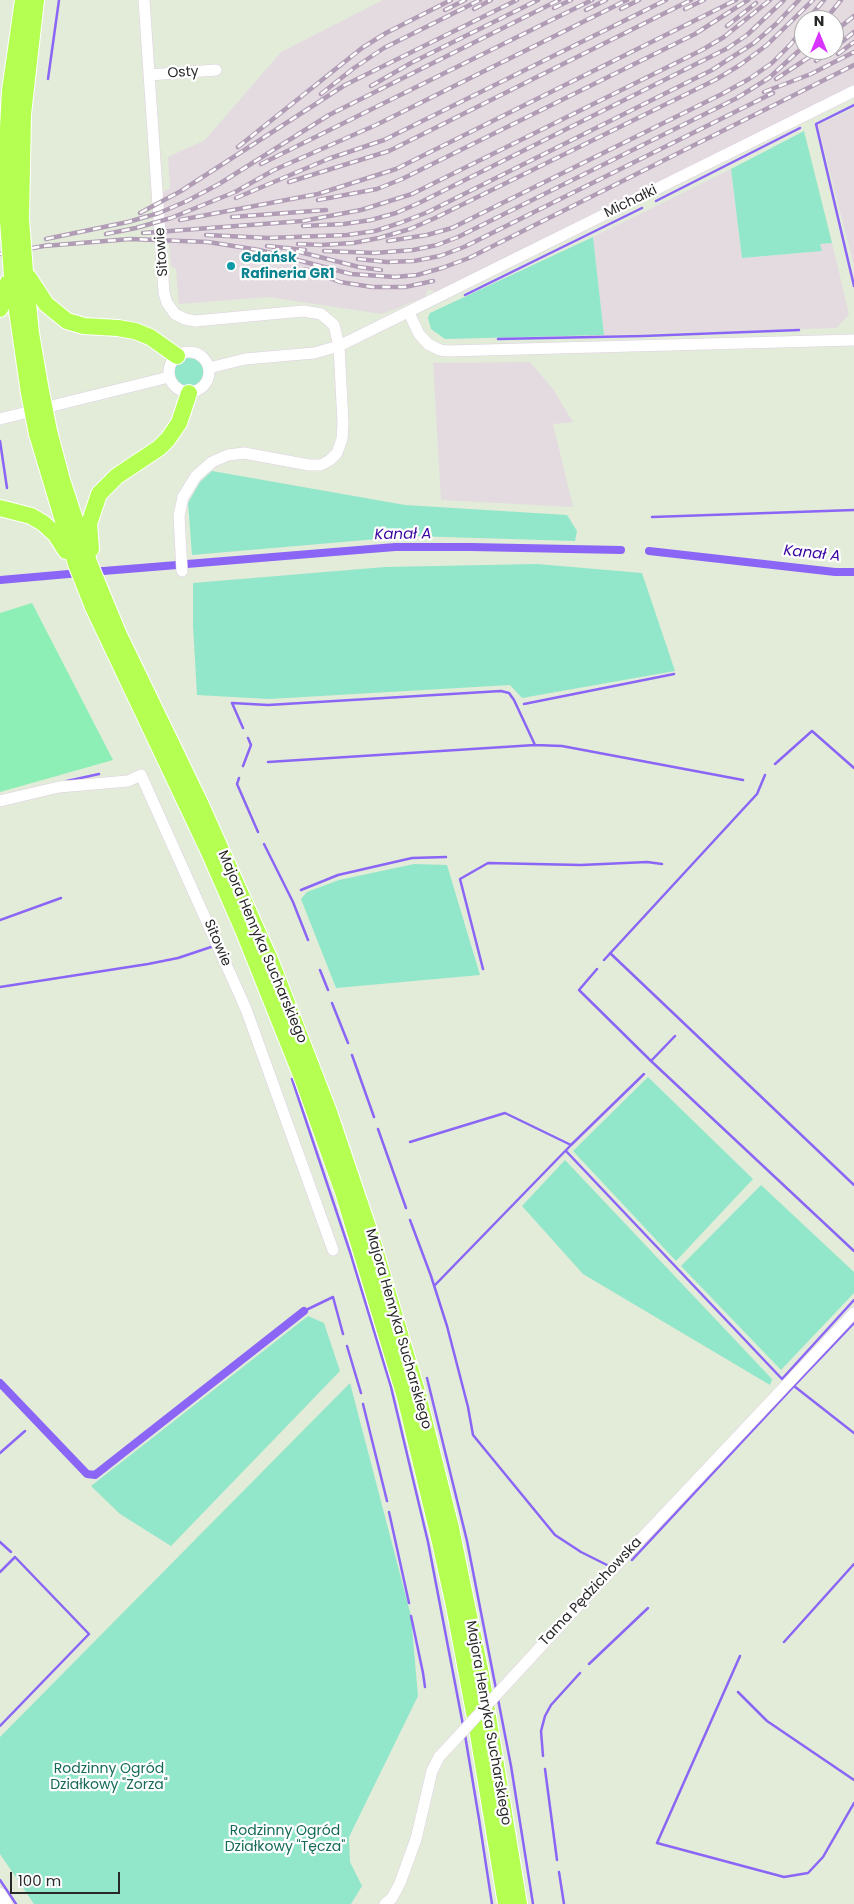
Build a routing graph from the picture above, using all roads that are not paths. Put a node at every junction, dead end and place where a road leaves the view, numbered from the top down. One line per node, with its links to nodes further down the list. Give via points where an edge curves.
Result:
1 (22, 0): 7 (highway, Majora Henryka Sucharskiego, via 10,91 7,146)
2 (36, 0): 7 (highway, Majora Henryka Sucharskiego)
3 (144, 0): 5 (street, Sitowie)
4 (216, 70): 5 (street, Osty)
5 (150, 75): 12 (street, Sitowie, via 167,304 175,314 195,321 298,311 321,314 334,326)
6 (854, 91): 10 (street, Michałki)
7 (15, 220): 8 (highway, Majora Henryka Sucharskiego, bridge)
8 (18, 274): 9 (highway, via 8,282); 13 (highway, via 46,304 67,320 84,326 135,331 150,337); 19 (highway, Majora Henryka Sucharskiego, bridge, via 43,432)
9 (0, 309)
10 (409, 313): 11 (street, via 428,344 448,351); 12 (street, Michałki)
11 (854, 340)
12 (339, 346): 14 (street, via 314,353 245,359); 20 (street, Sitowie, via 343,423 338,453 321,465 244,453 212,462 196,476 183,497 180,516)
13 (177, 356): 14 (street, via 196,353 202,356); 15 (street, via 171,363)
14 (209, 368): 16 (street, via 207,383)
15 (169, 378): 16 (street, via 174,387); 17 (street)
16 (189, 393): 19 (highway, via 179,423 168,439 117,476 99,494 89,524 92,556)
17 (0, 419)
18 (0, 508): 19 (highway, via 31,516 49,528 61,541 71,561)
19 (83, 565): 21 (highway, Majora Henryka Sucharskiego)
20 (182, 571)
21 (100, 607): 28 (highway, Majora Henryka Sucharskiego, via 243,930 303,1080 343,1192 405,1397 442,1551 478,1734); 29 (highway, Majora Henryka Sucharskiego, via 134,667 271,962 329,1112 371,1236 418,1395 458,1557)
22 (0, 801): 23 (street, Sitowie, via 59,787 128,781 141,775 246,1009)
23 (333, 1250)
24 (854, 1313): 27 (street, Tama Pędzichowska, bridge, via 440,1757 432,1771 416,1839 400,1883)
25 (0, 1894): 26 (street)
26 (7, 1904)
27 (385, 1904)
28 (506, 1904)
29 (519, 1904)

